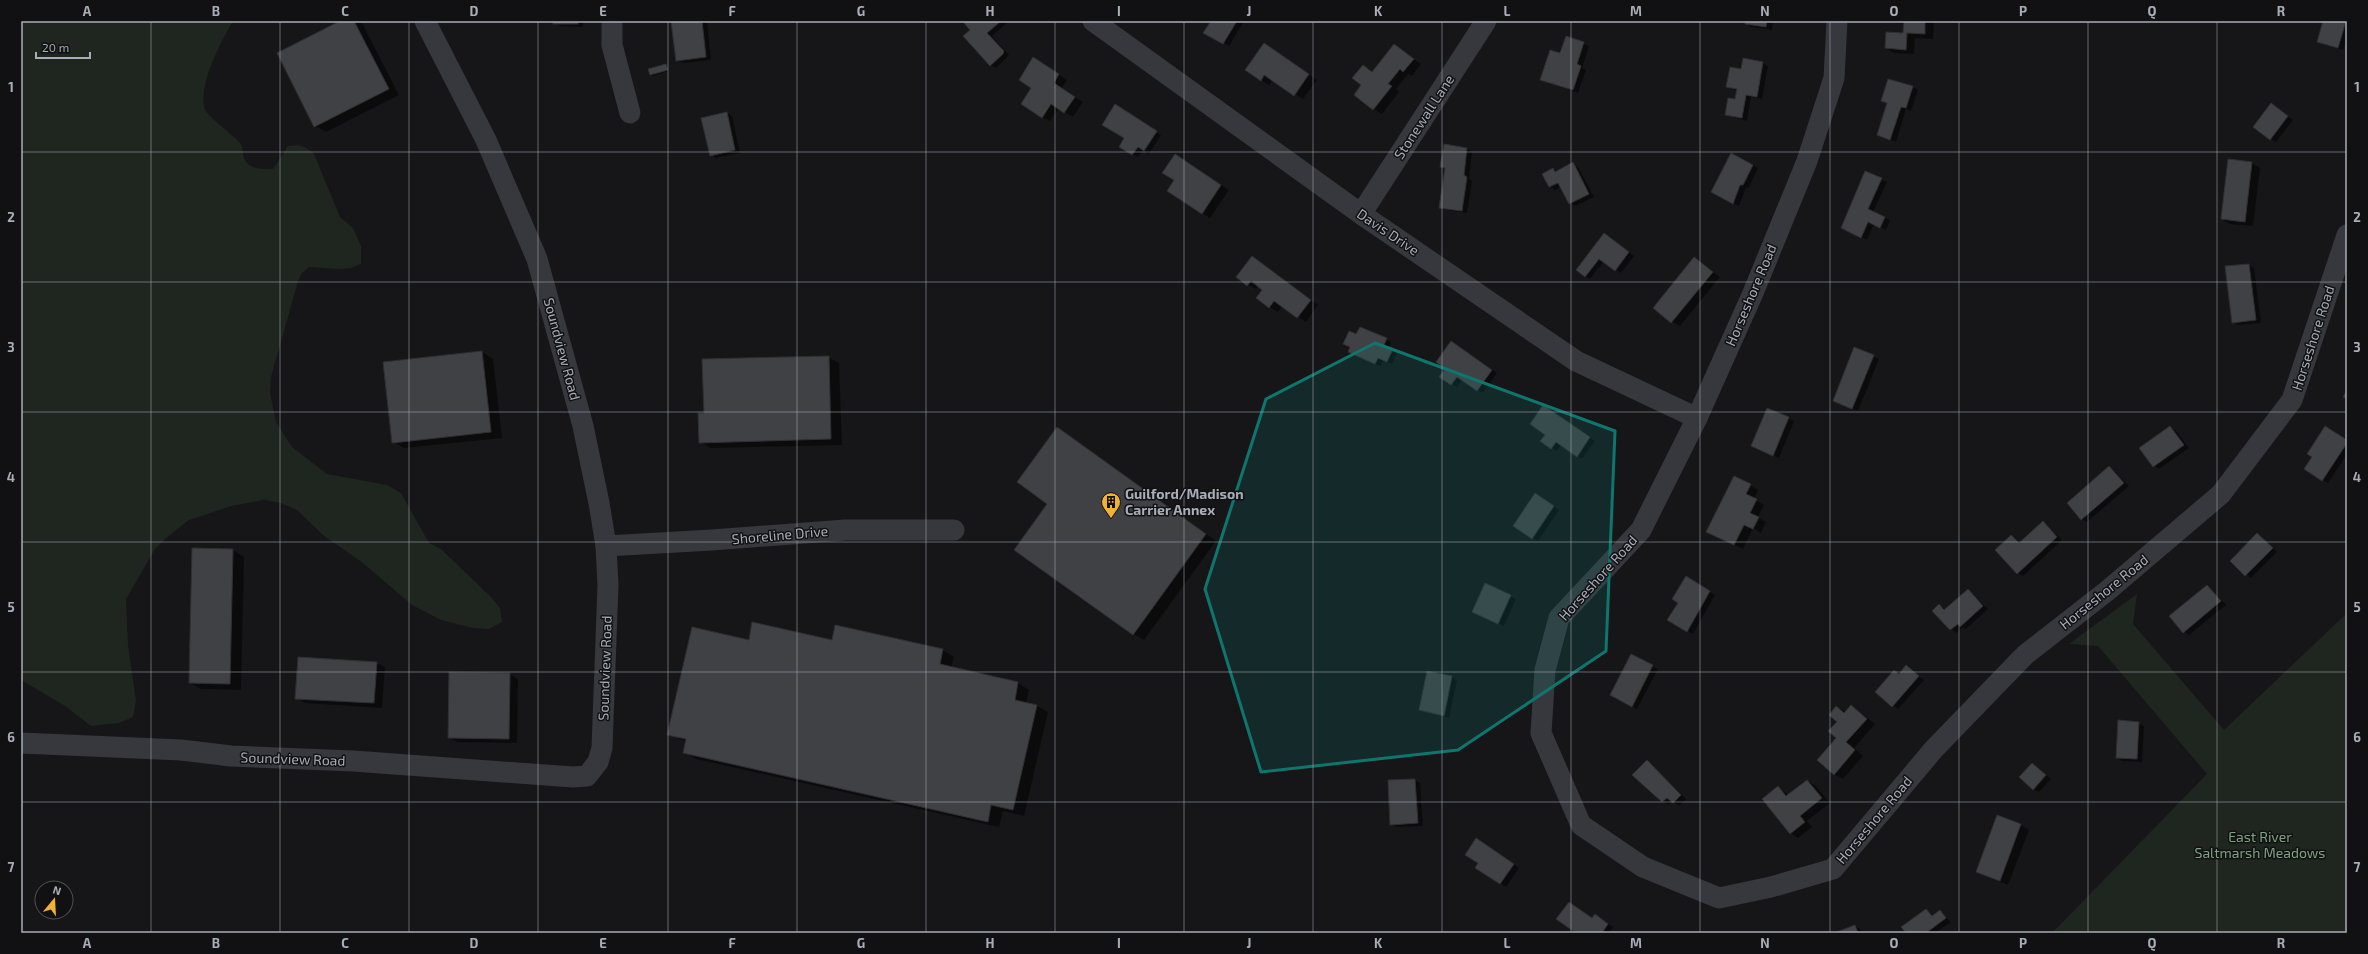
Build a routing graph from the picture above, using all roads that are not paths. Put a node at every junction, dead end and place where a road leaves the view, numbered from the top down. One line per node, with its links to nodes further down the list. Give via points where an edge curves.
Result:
1 (425, 21): 11 (street, Soundview Road, via 486,140 537,259 579,409)
2 (612, 21): 6 (street, via 612,45)
3 (1094, 21): 7 (street, Davis Drive)
4 (1486, 21): 7 (street, Stonewall Lane)
5 (1837, 21): 9 (street, Horseshore Road, via 1834,78 1807,161 1753,293)
6 (630, 113)
7 (1361, 214): 9 (street, Davis Drive, via 1576,361)
8 (2347, 235): 9 (street, Horseshore Road, via 2292,400 2221,494 2108,591 2025,655 1934,749 1833,869 1771,887 1718,898 1643,867 1581,825 1541,733 1545,670 1559,618 1641,530)
9 (1697, 418)
10 (954, 530): 11 (street, Shoreline Drive, via 845,530)
11 (606, 546): 12 (street, Soundview Road, via 608,585 602,748 598,762 588,776 230,756 181,750)
12 (21, 743)

